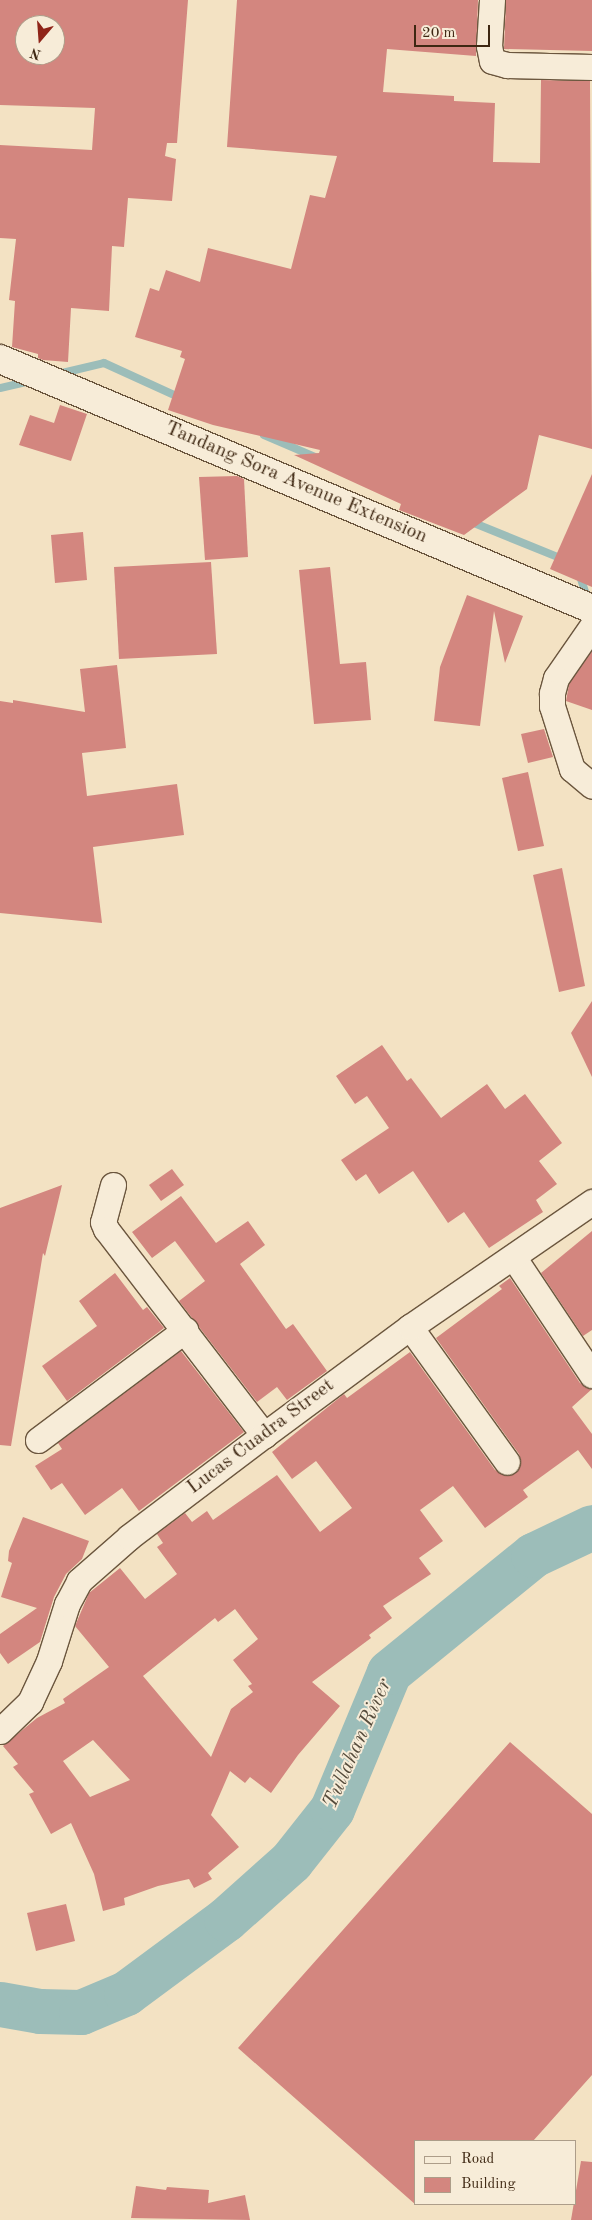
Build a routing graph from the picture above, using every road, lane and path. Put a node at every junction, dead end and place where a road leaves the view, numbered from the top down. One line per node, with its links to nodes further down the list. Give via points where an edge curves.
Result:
1 (492, 0): 2 (street, via 489,46 492,60 507,65)
2 (592, 67)
3 (0, 359): 4 (main road, Tandang Sora Avenue Extension)
4 (592, 608)
5 (592, 626): 6 (street, via 556,678 552,693 572,769)
6 (592, 786)
7 (113, 1185): 11 (street, via 103,1222 106,1229)
8 (592, 1202): 9 (street, Lucas Cuadra Street)
9 (514, 1258): 10 (street, Lucas Cuadra Street); 12 (street)
10 (410, 1327): 13 (street, Lucas Cuadra Street); 15 (street)
11 (185, 1330): 13 (street); 14 (street)
12 (592, 1375)
13 (264, 1434): 16 (street, Lucas Cuadra Street, via 128,1537 79,1581 30,1702)
14 (38, 1440)
15 (507, 1462)
16 (0, 1732)

